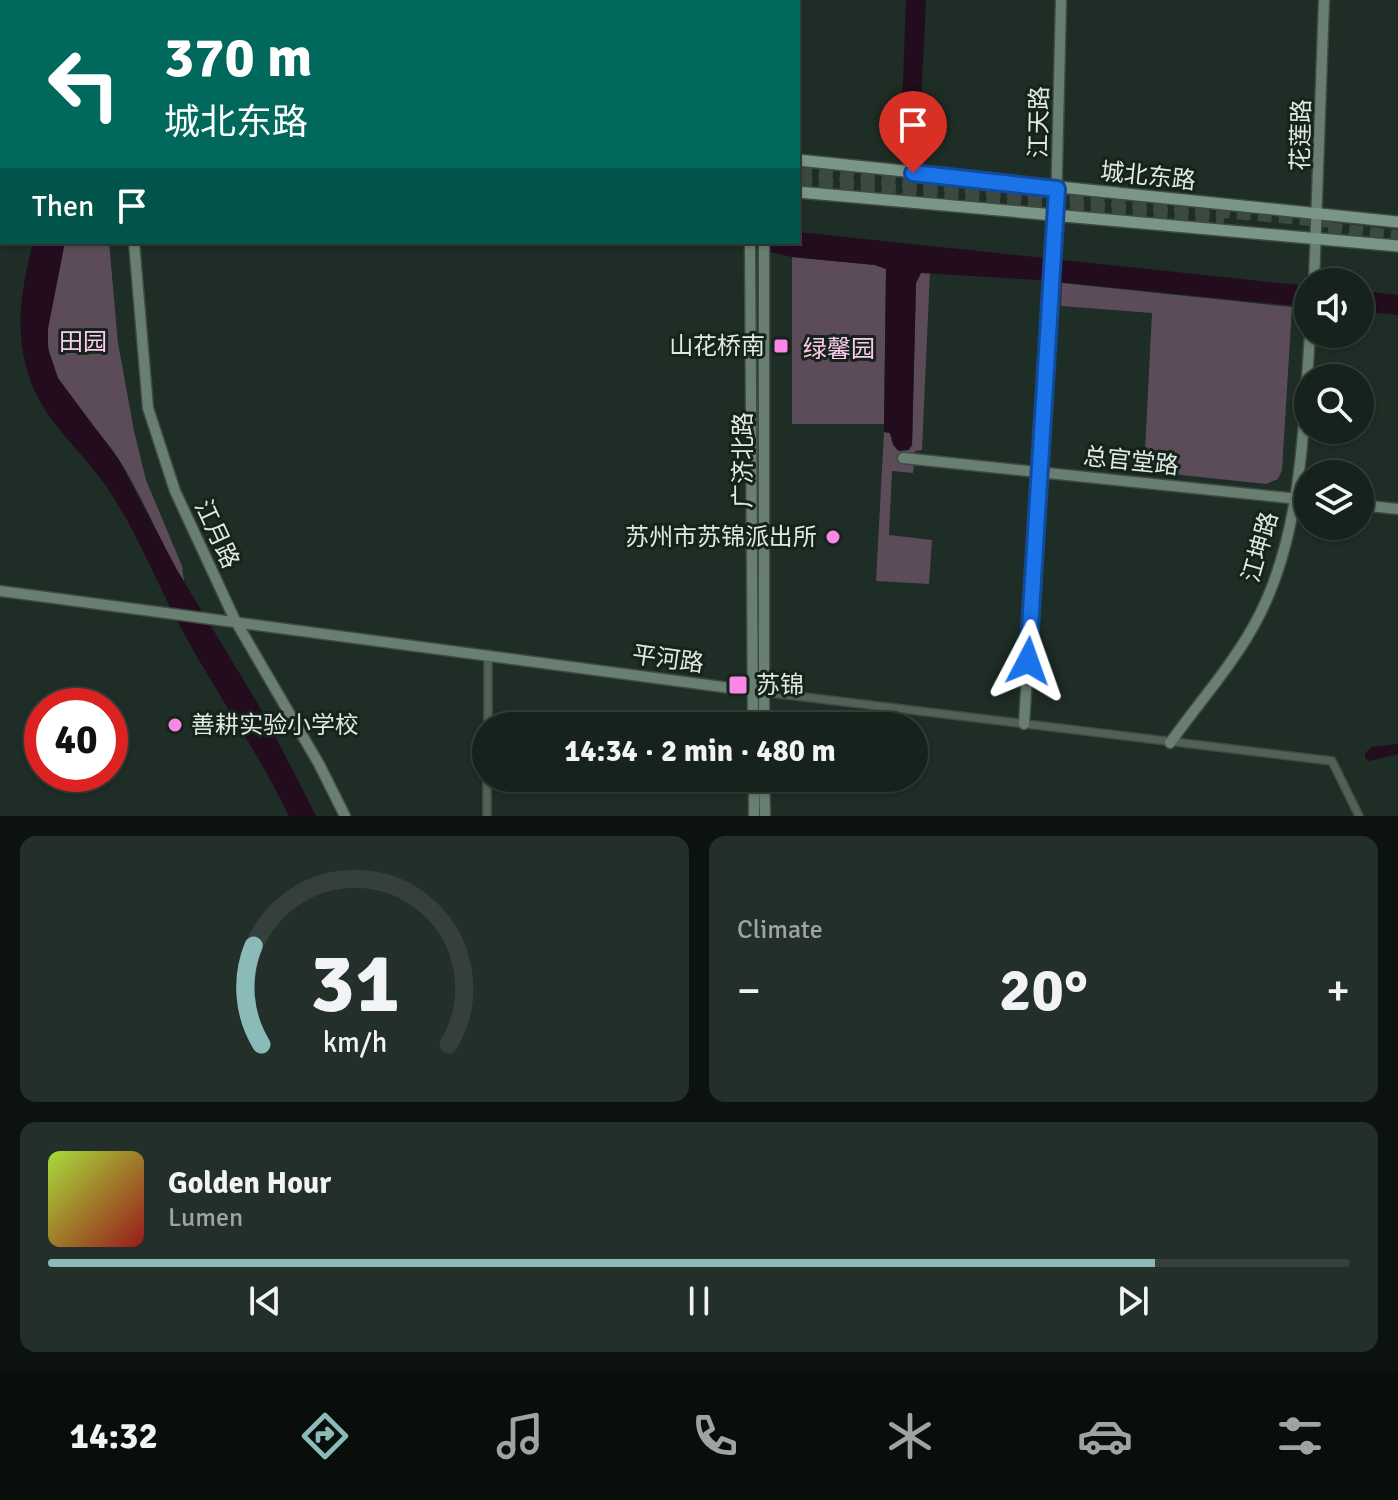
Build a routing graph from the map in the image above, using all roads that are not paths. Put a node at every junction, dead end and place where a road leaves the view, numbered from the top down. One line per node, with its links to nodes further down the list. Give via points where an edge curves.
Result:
1 (1061, 0): 4 (street, 江天路)
2 (1324, 0): 7 (street, 花莲路)
3 (800, 160): 4 (main road, 城北东路)
4 (1057, 189): 6 (street, 江天路); 7 (main road, 城北东路)
5 (800, 192): 6 (main road, 城北东路)
6 (1056, 212): 9 (main road, 城北东路); 18 (street, 江天路)
7 (1319, 215): 8 (main road, 城北东路); 9 (street, 花莲路)
8 (1398, 222)
9 (1316, 238): 13 (main road, 城北东路); 14 (street, 花莲路)
10 (134, 244): 24 (street, 江月路, via 148,408 175,491)
11 (750, 244): 26 (street, 广济北路)
12 (764, 244): 26 (street, 广济北路)
13 (1398, 246)
14 (1314, 268)
15 (1309, 348): 17 (street, 江坤路)
16 (903, 458): 18 (street, 总官堂路)
17 (1298, 460)
18 (1039, 471): 19 (street, 总官堂路); 30 (street, 江天路)
19 (1294, 498)
20 (1294, 502): 31 (street, 江坤路, via 1268,596 1252,629)
21 (1374, 506): 22 (street)
22 (1398, 509)
23 (0, 591): 24 (street, 平河路)
24 (235, 620): 25 (street, 平河路); 35 (street, 江月路)
25 (488, 654): 26 (street, 平河路); 27 (street)
26 (758, 691): 28 (street, 广济北路); 29 (street, 广济北路); 30 (street, 平河路)
27 (488, 712)
28 (755, 712)
29 (762, 712)
30 (1024, 724): 31 (street, 平河路)
31 (1170, 743): 39 (street, 平河路, via 1332,761)
32 (487, 792): 36 (street)
33 (754, 792): 37 (street)
34 (764, 792): 38 (street)
35 (345, 816)
36 (487, 816)
37 (754, 816)
38 (765, 816)
39 (1359, 816)

